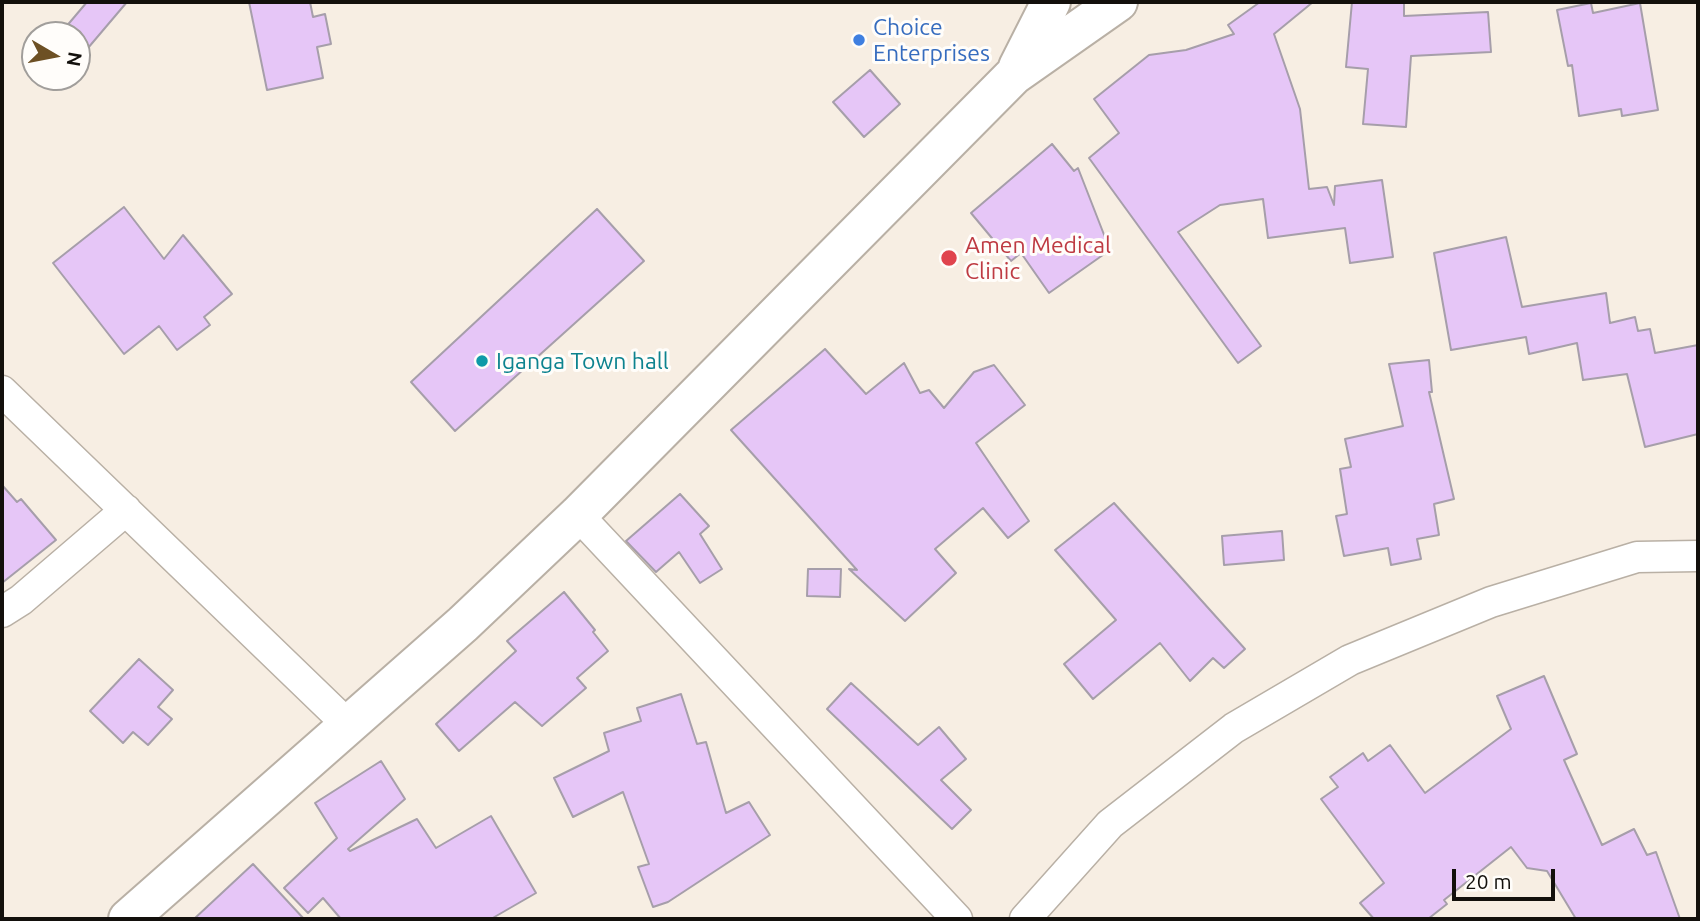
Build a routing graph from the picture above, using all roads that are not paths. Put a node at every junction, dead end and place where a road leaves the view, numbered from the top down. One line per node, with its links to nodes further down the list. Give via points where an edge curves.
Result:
1 (1052, 2): 3 (main road)
2 (1118, 2): 3 (main road)
3 (1014, 75): 6 (main road)
4 (2, 391): 5 (street)
5 (126, 510): 8 (street); 9 (street)
6 (578, 515): 9 (main road, via 463,624); 11 (street)
7 (1698, 556): 12 (street, via 1637,557 1491,602 1350,660 1234,728 1110,824)
8 (2, 612)
9 (347, 724): 10 (main road)
10 (128, 919)
11 (957, 919)
12 (1025, 919)

